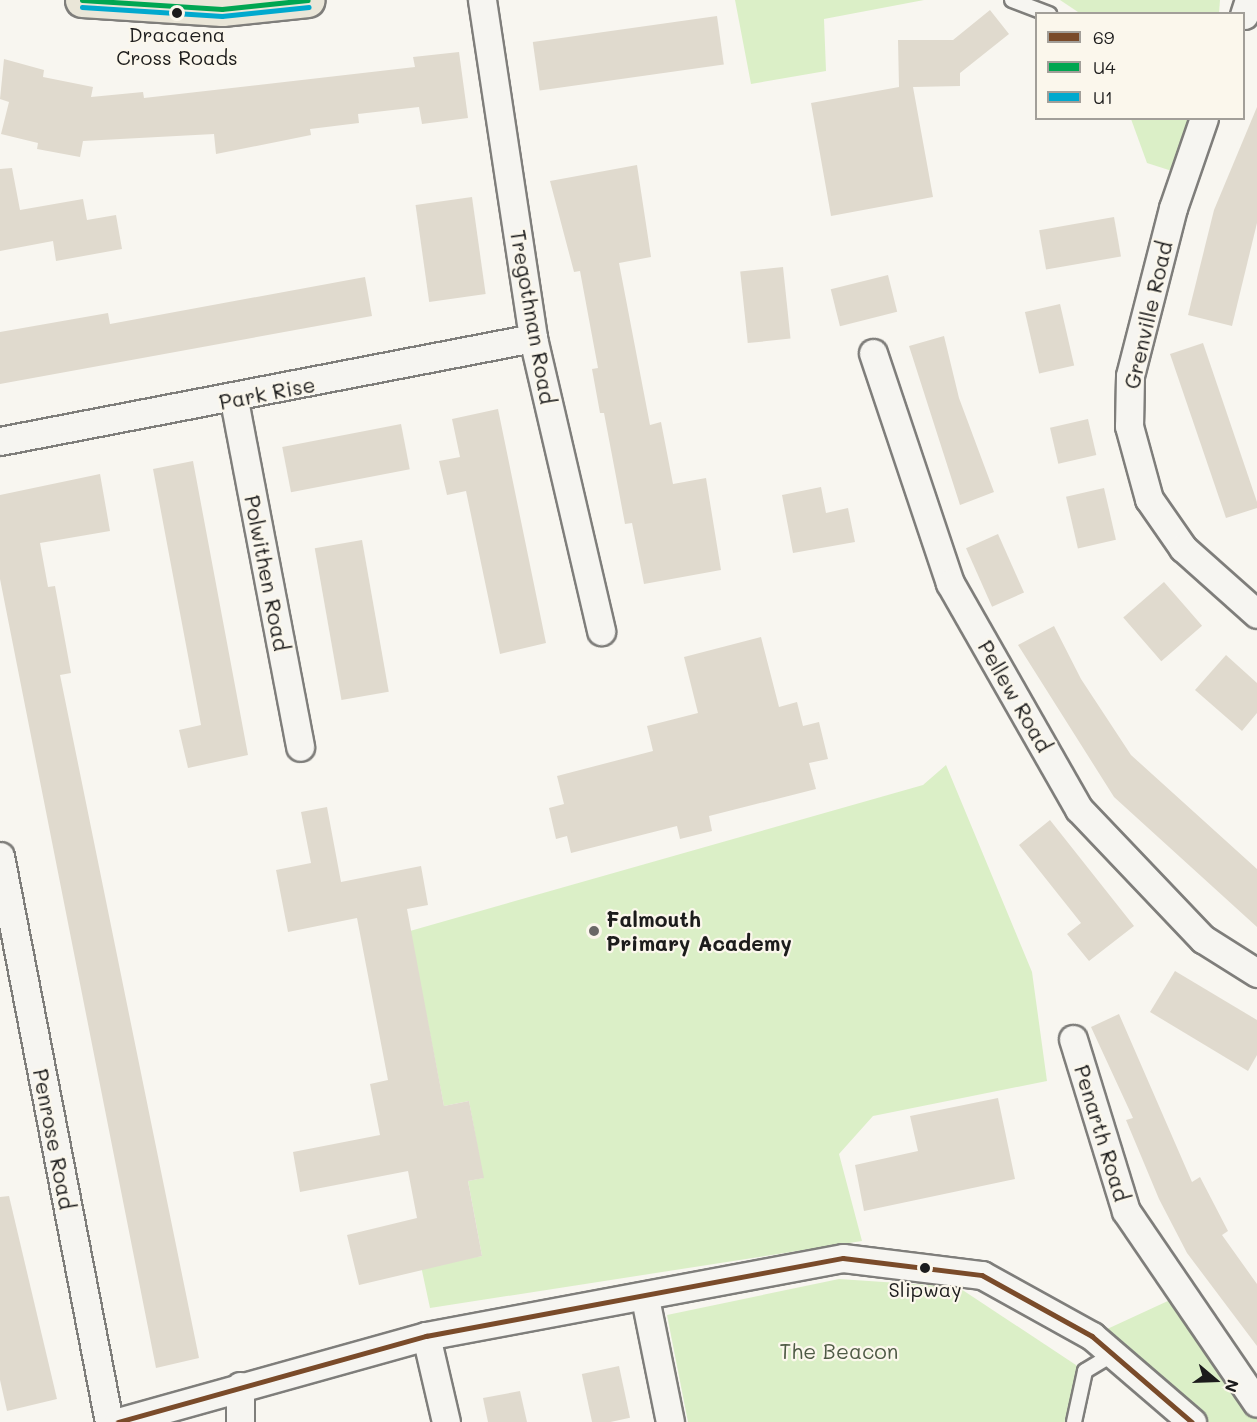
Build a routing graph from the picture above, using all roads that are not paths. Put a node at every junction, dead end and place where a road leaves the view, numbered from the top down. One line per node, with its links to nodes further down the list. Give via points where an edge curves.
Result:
1 (82, 0): 2 (main road, via 222,9)
2 (308, 0)
3 (482, 0): 7 (street, Tregothnan Road)
4 (1012, 0): 5 (lane)
5 (1044, 12)
6 (1203, 120): 11 (street, Grenville Road, via 1173,208 1130,376 1129,426 1149,499 1183,548)
7 (533, 338): 9 (street, Park Rise); 12 (street, Tregothnan Road)
8 (873, 353): 15 (street, Pellew Road, via 950,583 1079,809 1203,939)
9 (234, 400): 10 (street, Park Rise); 13 (street, Polwithen Road)
10 (0, 441)
11 (1257, 614)
12 (601, 631)
13 (300, 747)
14 (0, 856): 22 (street, Penrose Road)
15 (1257, 973)
16 (1073, 1039): 21 (street, Penarth Road, via 1126,1211)
17 (645, 1298): 18 (street); 19 (street, via 843,1258 913,1263 982,1275 1092,1336); 26 (street)
18 (426, 1336): 20 (street); 25 (street)
19 (1113, 1354): 27 (lane, via 1085,1371); 28 (street)
20 (240, 1386): 23 (street); 24 (street)
21 (1257, 1403)
22 (109, 1422)
23 (118, 1422)
24 (240, 1422)
25 (446, 1422)
26 (670, 1422)
27 (1074, 1422)
28 (1192, 1422)

